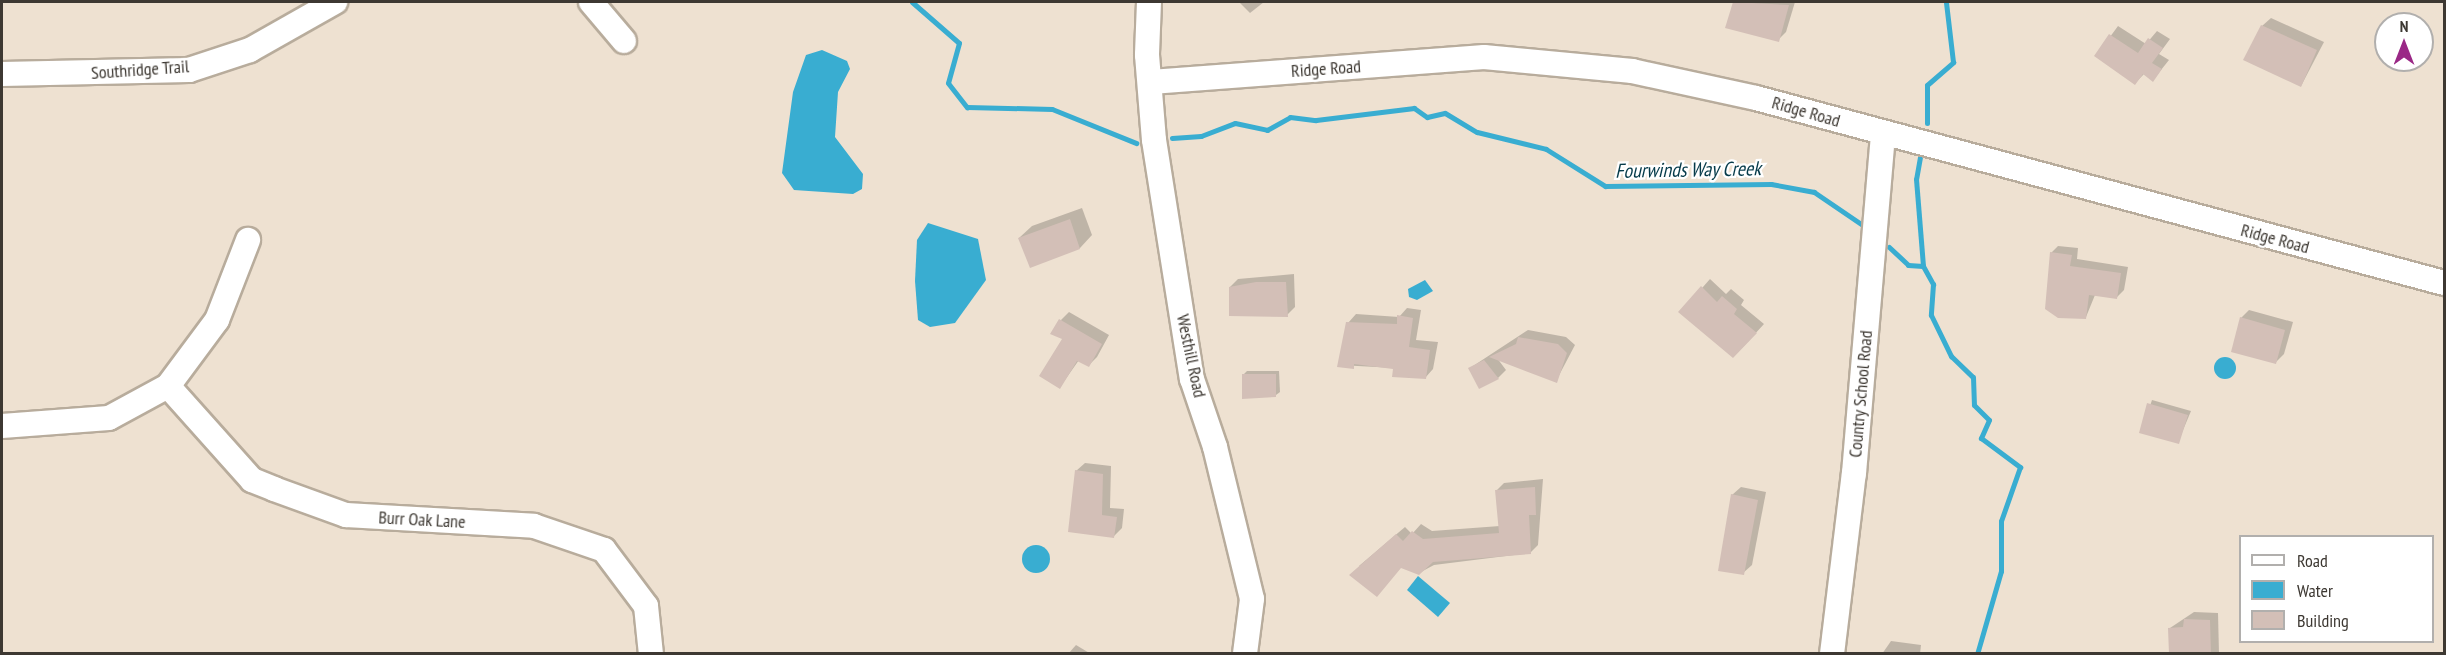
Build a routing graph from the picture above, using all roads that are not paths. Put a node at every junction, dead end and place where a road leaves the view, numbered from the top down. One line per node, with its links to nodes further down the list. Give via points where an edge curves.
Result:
1 (335, 2): 5 (street, Southridge Trail, via 250,50 189,69)
2 (591, 2): 4 (street)
3 (1149, 2): 6 (street, Westhill Road, via 1147,55)
4 (624, 41)
5 (2, 74)
6 (1151, 82): 7 (street, Ridge Road, via 1518,59 1632,71); 13 (street, Westhill Road, via 1154,140 1192,379 1215,447 1252,600)
7 (1882, 134): 9 (street, Ridge Road); 14 (street, Country School Road, via 1854,473)
8 (249, 240): 10 (street, via 217,320)
9 (2445, 283)
10 (168, 386): 11 (street, via 109,418); 12 (street, Burr Oak Lane, via 252,480 274,489 346,515 534,526 604,550 646,606)
11 (2, 426)
12 (651, 654)
13 (1245, 654)
14 (1832, 654)

